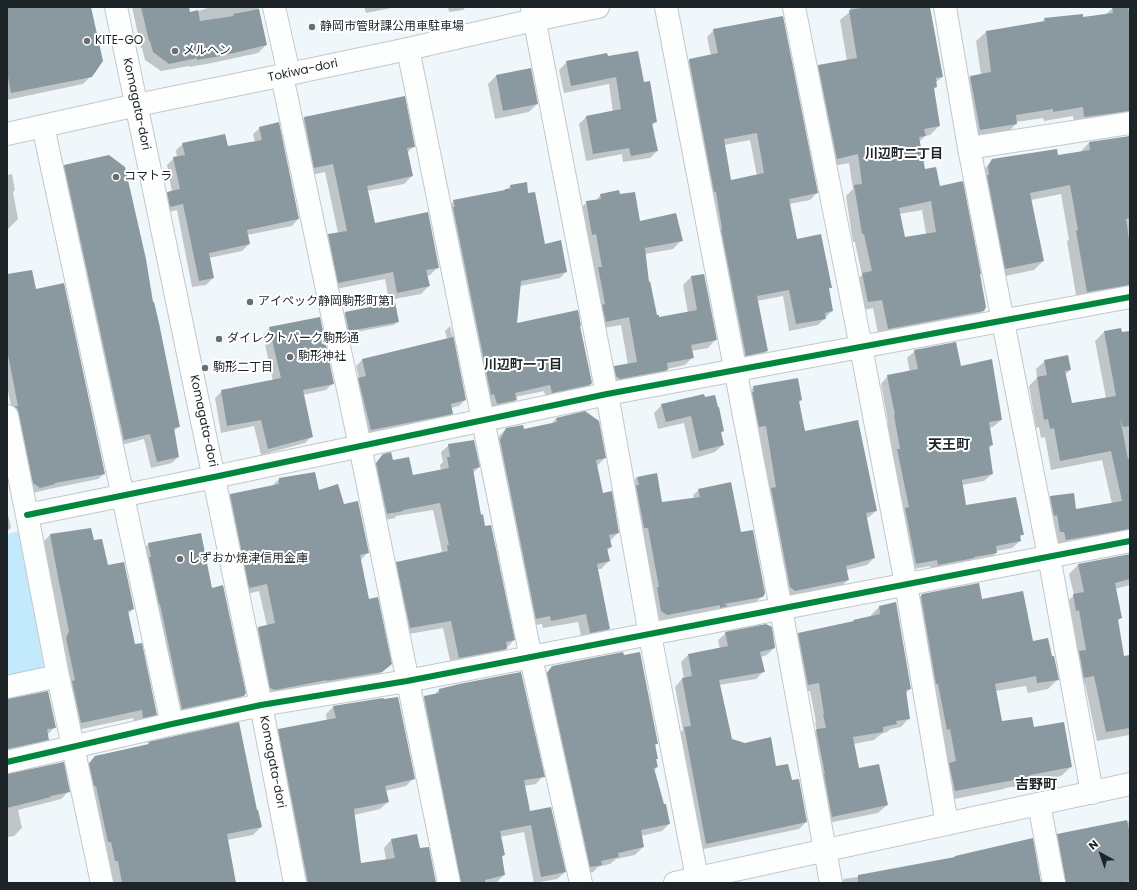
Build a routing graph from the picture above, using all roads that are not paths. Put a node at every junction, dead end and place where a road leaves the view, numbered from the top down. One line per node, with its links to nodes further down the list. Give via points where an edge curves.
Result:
1 (116, 7): 10 (street, Komagata-dori)
2 (274, 7): 9 (street)
3 (598, 7): 7 (street, Tokiwa-dori)
4 (666, 7): 18 (street)
5 (794, 7): 17 (street)
6 (945, 7): 14 (street)
7 (533, 13): 8 (street, Tokiwa-dori); 19 (street)
8 (408, 49): 9 (street, Tokiwa-dori); 21 (street)
9 (285, 75): 10 (street, Tokiwa-dori); 22 (street)
10 (137, 105): 12 (street, Tokiwa-dori); 23 (street, Komagata-dori)
11 (1130, 123): 14 (street)
12 (43, 126): 13 (street, Tokiwa-dori); 24 (street)
13 (7, 134)
14 (969, 148): 16 (street)
15 (1130, 297): 16 (street)
16 (1004, 321): 17 (street); 27 (street)
17 (861, 347): 18 (street); 28 (street)
18 (736, 370): 19 (street); 29 (street)
19 (607, 394): 21 (street); 30 (street)
20 (7, 416): 25 (street)
21 (483, 420): 22 (street); 31 (street)
22 (360, 446): 23 (street); 33 (street)
23 (214, 477): 24 (street); 35 (street, Komagata-dori)
24 (123, 496): 25 (street); 36 (street)
25 (27, 515): 32 (street)
26 (1130, 541): 27 (street)
27 (1049, 556): 28 (street); 40 (street)
28 (906, 584): 29 (street); 42 (street)
29 (781, 609): 30 (street); 43 (street)
30 (650, 634): 31 (street); 44 (street)
31 (531, 658): 33 (street); 48 (street)
32 (58, 676): 34 (street); 37 (street)
33 (408, 681): 35 (street); 47 (street)
34 (7, 687)
35 (262, 705): 36 (street); 46 (street, Komagata-dori)
36 (172, 724): 37 (street)
37 (73, 746): 38 (street); 45 (street)
38 (7, 762)
39 (1130, 784): 40 (street)
40 (1092, 793): 41 (street)
41 (1039, 804): 42 (street); 51 (street)
42 (947, 824): 43 (street)
43 (825, 851): 44 (street); 50 (street)
44 (697, 881): 49 (street)
45 (102, 883)
46 (296, 883)
47 (449, 883)
48 (581, 883)
49 (675, 883)
50 (831, 883)
51 (1054, 883)

